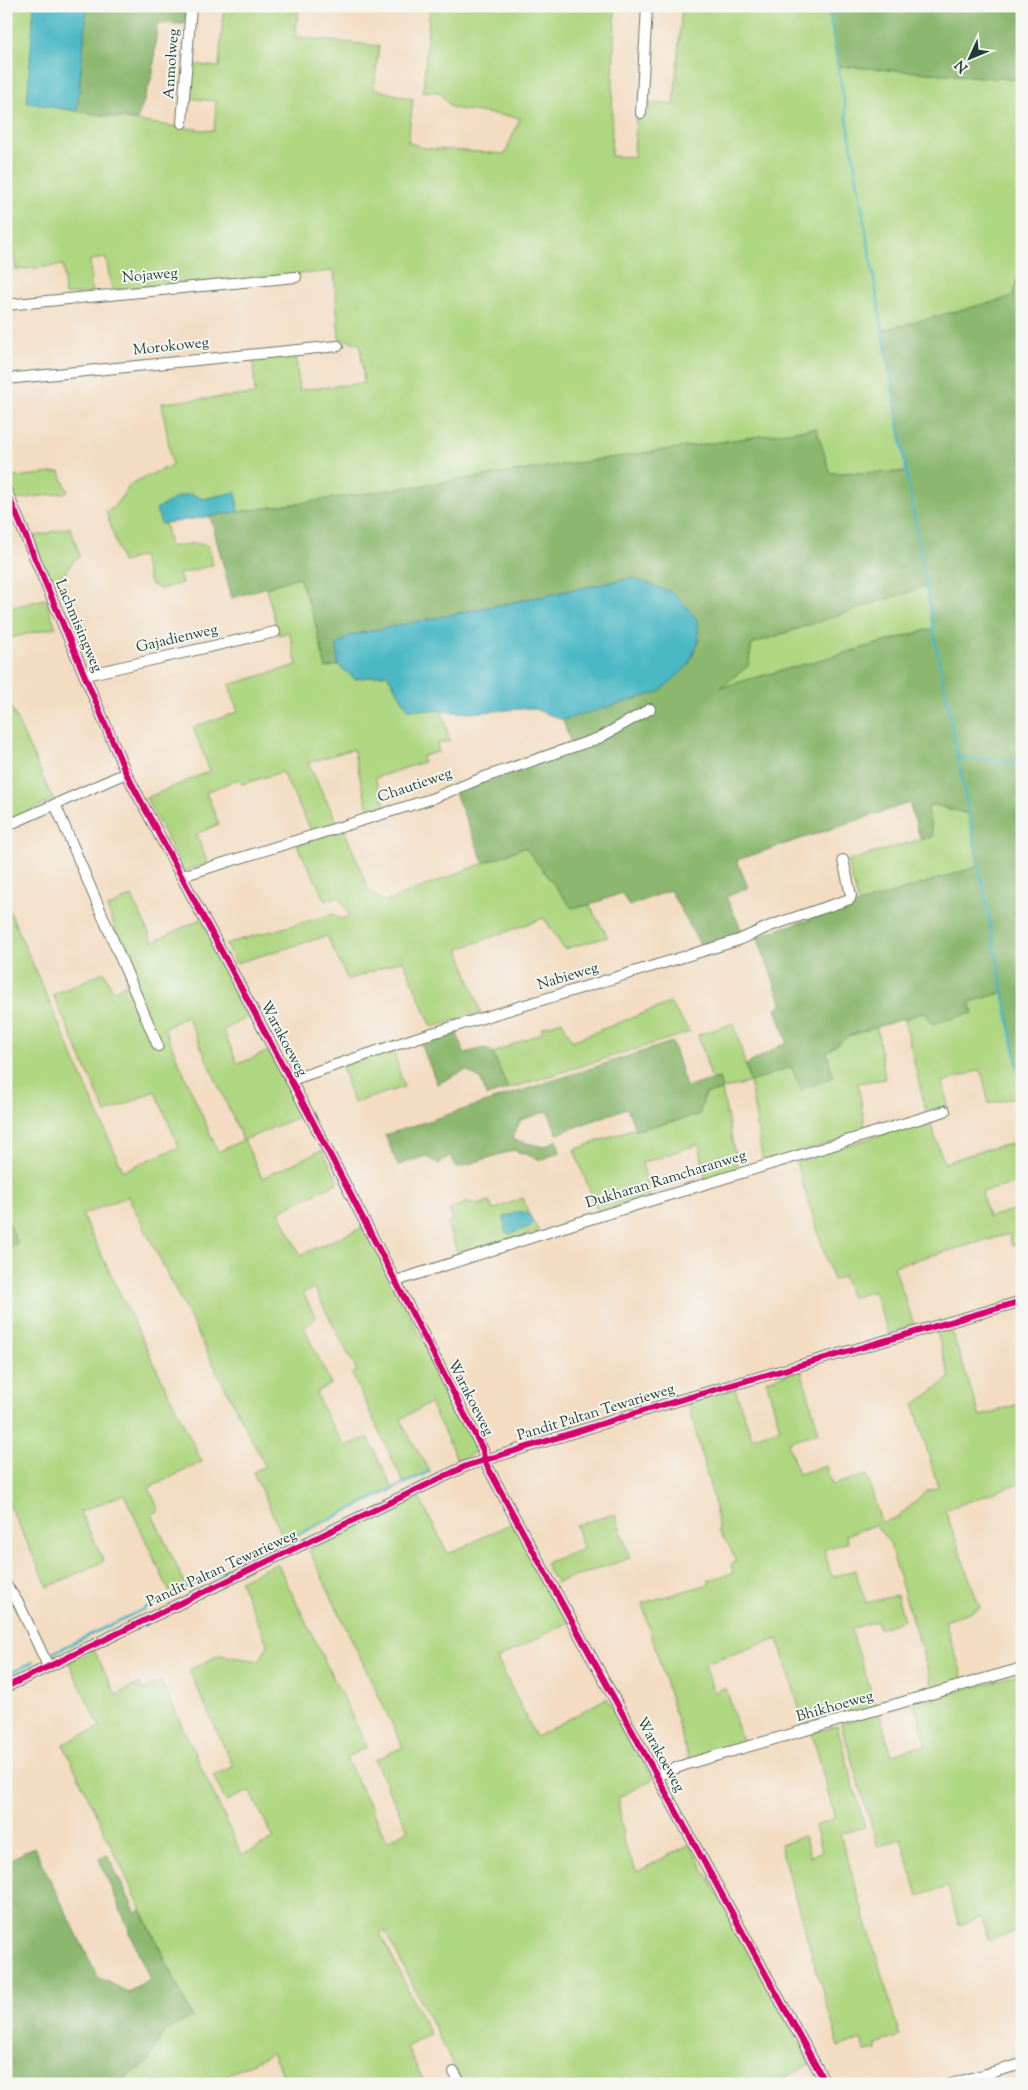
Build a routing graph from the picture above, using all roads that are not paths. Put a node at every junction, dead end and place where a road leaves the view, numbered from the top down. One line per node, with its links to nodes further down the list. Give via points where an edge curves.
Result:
1 (191, 6): 4 (street, Anmolweg)
2 (647, 6): 3 (street)
3 (641, 113)
4 (182, 123)
5 (296, 277): 6 (street, Nojaweg)
6 (6, 305)
7 (338, 346): 8 (street, Morokoweg)
8 (6, 379)
9 (6, 490): 11 (street, Lachmisingweg)
10 (275, 632): 11 (street, Gajadienweg)
11 (86, 675): 13 (street, Lachmisingweg)
12 (650, 709): 17 (street, Chautieweg, via 599,738 431,799)
13 (126, 773): 14 (street); 17 (street, Warakoeweg)
14 (55, 804): 15 (street); 18 (street)
15 (6, 826)
16 (843, 860): 19 (street, Nabieweg, via 852,897 740,940 416,1038)
17 (182, 876): 19 (street, Warakoeweg)
18 (158, 1046)
19 (291, 1080): 21 (street, Warakoeweg)
20 (944, 1110): 21 (street, Dukharan Ramcharanweg)
21 (396, 1281): 23 (street, Warakoeweg, via 483,1450)
22 (1022, 1301): 23 (street, Pandit Paltan Tewarieweg)
23 (484, 1460): 25 (street, Pandit Paltan Tewarieweg); 28 (street, Warakoeweg)
24 (6, 1585): 25 (street, via 19,1604)
25 (48, 1666): 27 (street, Pandit Paltan Tewarieweg)
26 (1022, 1668): 28 (street, Bhikhoeweg)
27 (6, 1687)
28 (657, 1775): 32 (street, Warakoeweg)
29 (1022, 2064): 33 (street)
30 (454, 2072): 31 (street)
31 (460, 2084)
32 (826, 2084)
33 (951, 2084)

